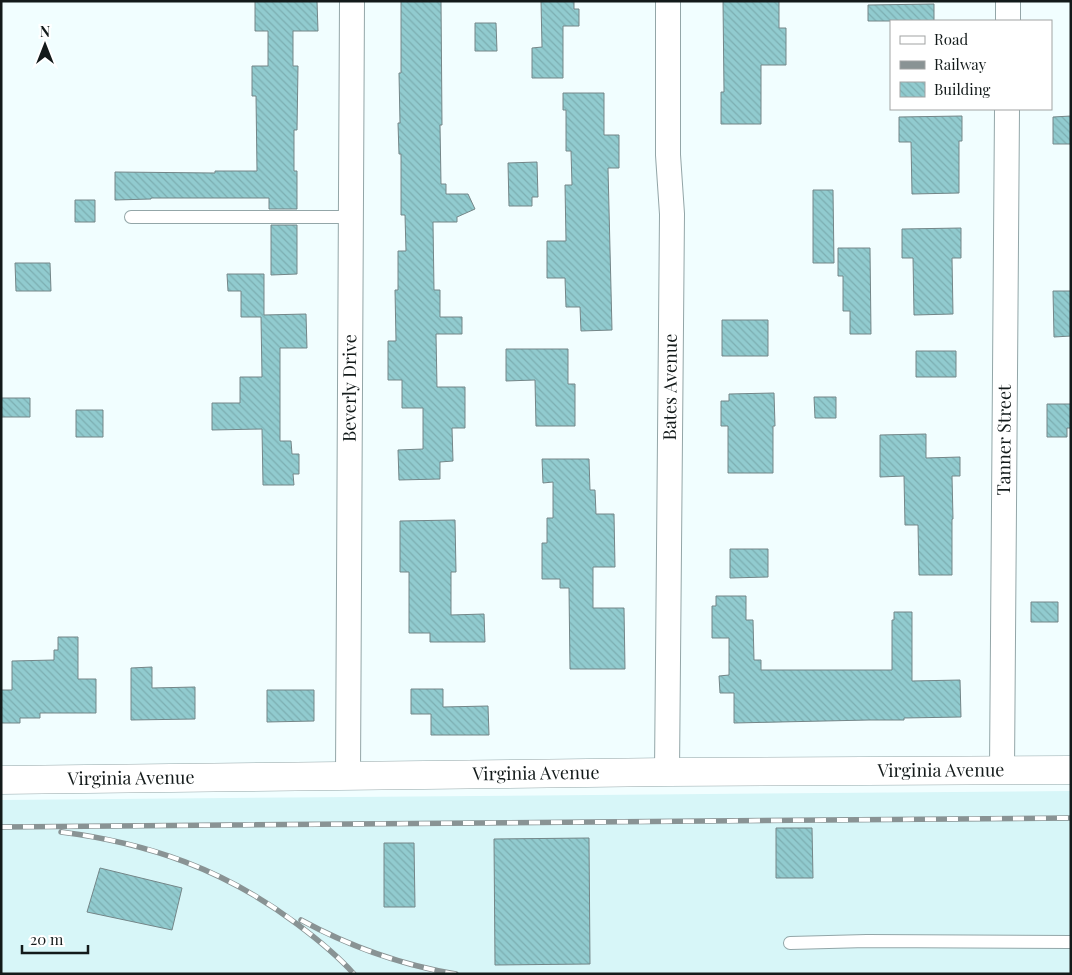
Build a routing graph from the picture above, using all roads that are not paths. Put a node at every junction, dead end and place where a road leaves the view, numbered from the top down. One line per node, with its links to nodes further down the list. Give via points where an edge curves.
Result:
1 (352, 1): 7 (street, Beverly Drive)
2 (668, 1): 10 (street, Bates Avenue, via 668,155 672,214)
3 (1008, 1): 4 (street)
4 (1008, 20)
5 (1007, 110): 8 (street, Tanner Street)
6 (131, 217): 7 (lane)
7 (351, 217): 11 (street, Beverly Drive)
8 (1002, 770): 9 (street, Virginia Avenue); 10 (street, Virginia Avenue)
9 (1071, 770)
10 (667, 772): 11 (street, Virginia Avenue)
11 (348, 776): 12 (street, Virginia Avenue)
12 (1, 780)
13 (1071, 942): 14 (lane)
14 (790, 943)

